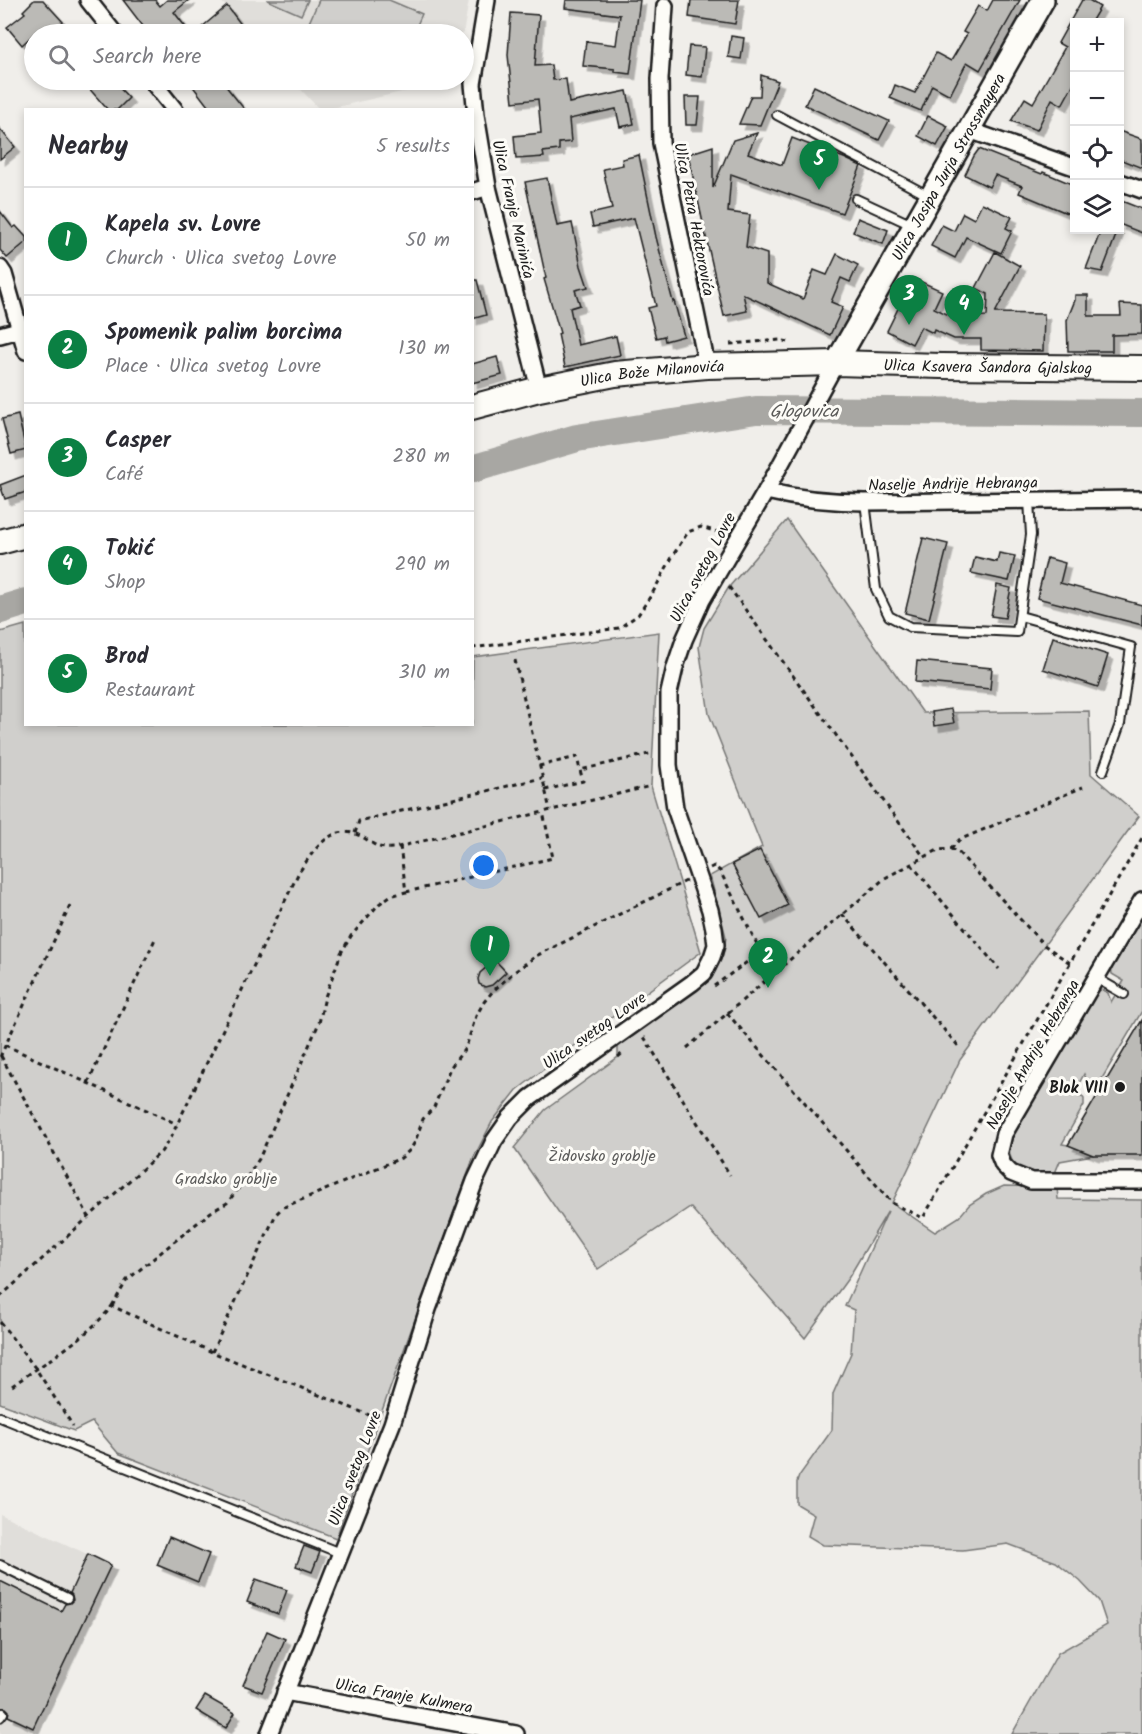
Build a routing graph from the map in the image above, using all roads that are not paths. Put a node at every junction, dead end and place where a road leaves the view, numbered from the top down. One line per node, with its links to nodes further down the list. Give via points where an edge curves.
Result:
1 (88, 0): 5 (street)
2 (487, 0): 6 (street, Ulica Franje Marinića)
3 (1043, 0): 11 (main road, Ulica Josipa Jurja Strossmayera)
4 (665, 6): 23 (street, Ulica Petra Hektorovića, via 661,143)
5 (107, 24)
6 (474, 78)
7 (159, 90): 9 (street)
8 (474, 90): 14 (street, Ulica Franje Marinića)
9 (173, 108)
10 (777, 116): 16 (lane)
11 (969, 130): 12 (street); 16 (main road, Ulica Josipa Jurja Strossmayera)
12 (1070, 166)
13 (1124, 184): 15 (street)
14 (480, 189): 25 (street, Ulica Franje Marinića)
15 (1142, 190)
16 (930, 197): 18 (main road, Ulica Josipa Jurja Strossmayera)
17 (856, 199): 18 (lane)
18 (914, 226): 22 (main road, Ulica Josipa Jurja Strossmayera)
19 (0, 268): 20 (street)
20 (22, 329): 21 (street)
21 (0, 335)
22 (836, 363): 23 (main road, Ulica Bože Milanovića); 24 (main road, Ulica Ksavera Šandora Gjalskog); 27 (street, Ulica svetog Lovre)
23 (707, 366): 25 (main road, Ulica Bože Milanovića, via 615,374)
24 (1142, 368)
25 (539, 389): 26 (main road, Ulica Bože Milanovića)
26 (474, 406)
27 (766, 491): 30 (street, Naselje Andrije Hebranga, via 825,501); 40 (street, Ulica svetog Lovre, via 702,600 684,640 669,693 669,765 675,808 710,910 716,945 712,957 704,973 530,1098 494,1141 475,1181 428,1309 392,1424)
28 (1142, 499): 29 (street, Naselje Andrije Hebranga)
29 (1029, 501): 30 (street, Naselje Andrije Hebranga); 33 (lane, via 1031,536)
30 (865, 502): 33 (lane, via 876,590 889,616 910,627 1017,632)
31 (24, 536): 32 (main road)
32 (0, 542)
33 (1020, 616): 34 (lane, via 1131,647 1120,724)
34 (1103, 771)
35 (1142, 900): 36 (street, Naselje Andrije Hebranga)
36 (1096, 978): 37 (lane); 38 (street, Naselje Andrije Hebranga, via 1004,1134 999,1155 1011,1173 1031,1181)
37 (1124, 994)
38 (1142, 1181)
39 (0, 1417): 40 (lane)
40 (340, 1553): 43 (street, Ulica svetog Lovre)
41 (0, 1565): 42 (lane)
42 (67, 1598)
43 (285, 1692): 44 (street, Ulica svetog Lovre); 45 (street, Ulica Franje Kulmera)
44 (269, 1734)
45 (516, 1734)

